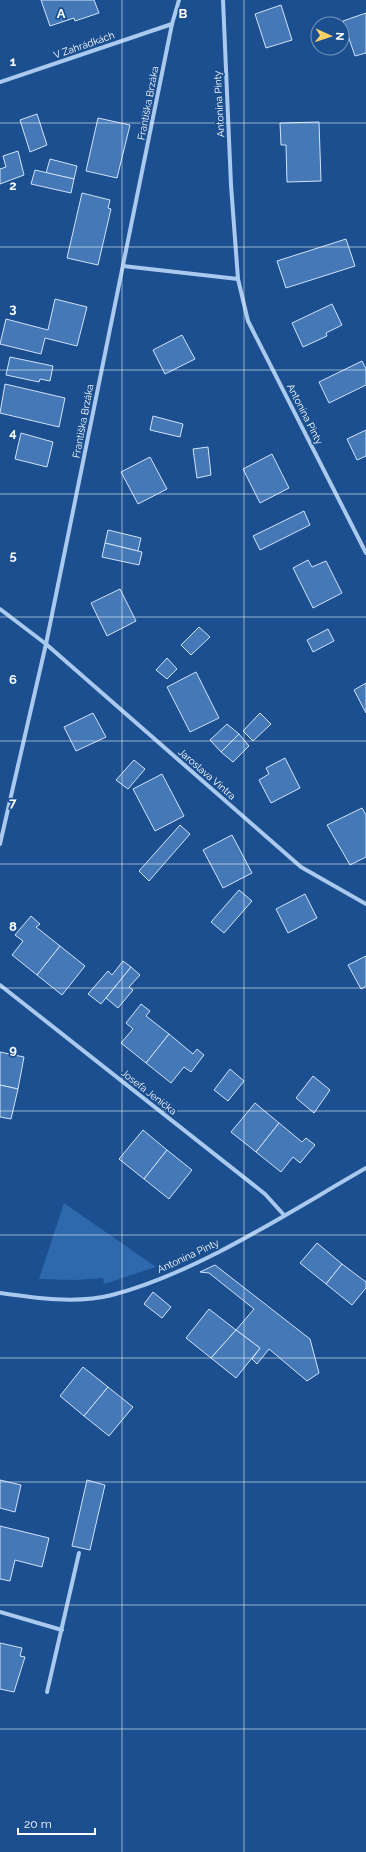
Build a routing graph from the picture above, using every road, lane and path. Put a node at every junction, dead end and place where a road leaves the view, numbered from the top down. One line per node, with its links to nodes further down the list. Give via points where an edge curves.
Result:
1 (179, 0): 3 (street, Františka Brzáka)
2 (223, 0): 6 (street, Antonína Pinty)
3 (172, 24): 4 (street, V Zahrádkách); 5 (street, Františka Brzáka)
4 (0, 82)
5 (123, 266): 6 (street); 9 (street, Františka Brzáka)
6 (238, 279): 7 (street, Antonína Pinty, via 248,321)
7 (366, 553)
8 (0, 609): 9 (street, Jaroslava Vintra)
9 (46, 644): 10 (street, Františka Brzáka); 11 (street, Jaroslava Vintra, via 301,867)
10 (0, 844)
11 (366, 904)
12 (0, 985): 14 (street, Josefa Jeníčka, via 265,1194)
13 (366, 1168): 14 (street, Antonína Pinty)
14 (284, 1215): 15 (street, Antonína Pinty, via 174,1273 111,1296 68,1300)
15 (0, 1293)
16 (79, 1553): 18 (street)
17 (0, 1612): 18 (street)
18 (62, 1630): 19 (street)
19 (47, 1692)

